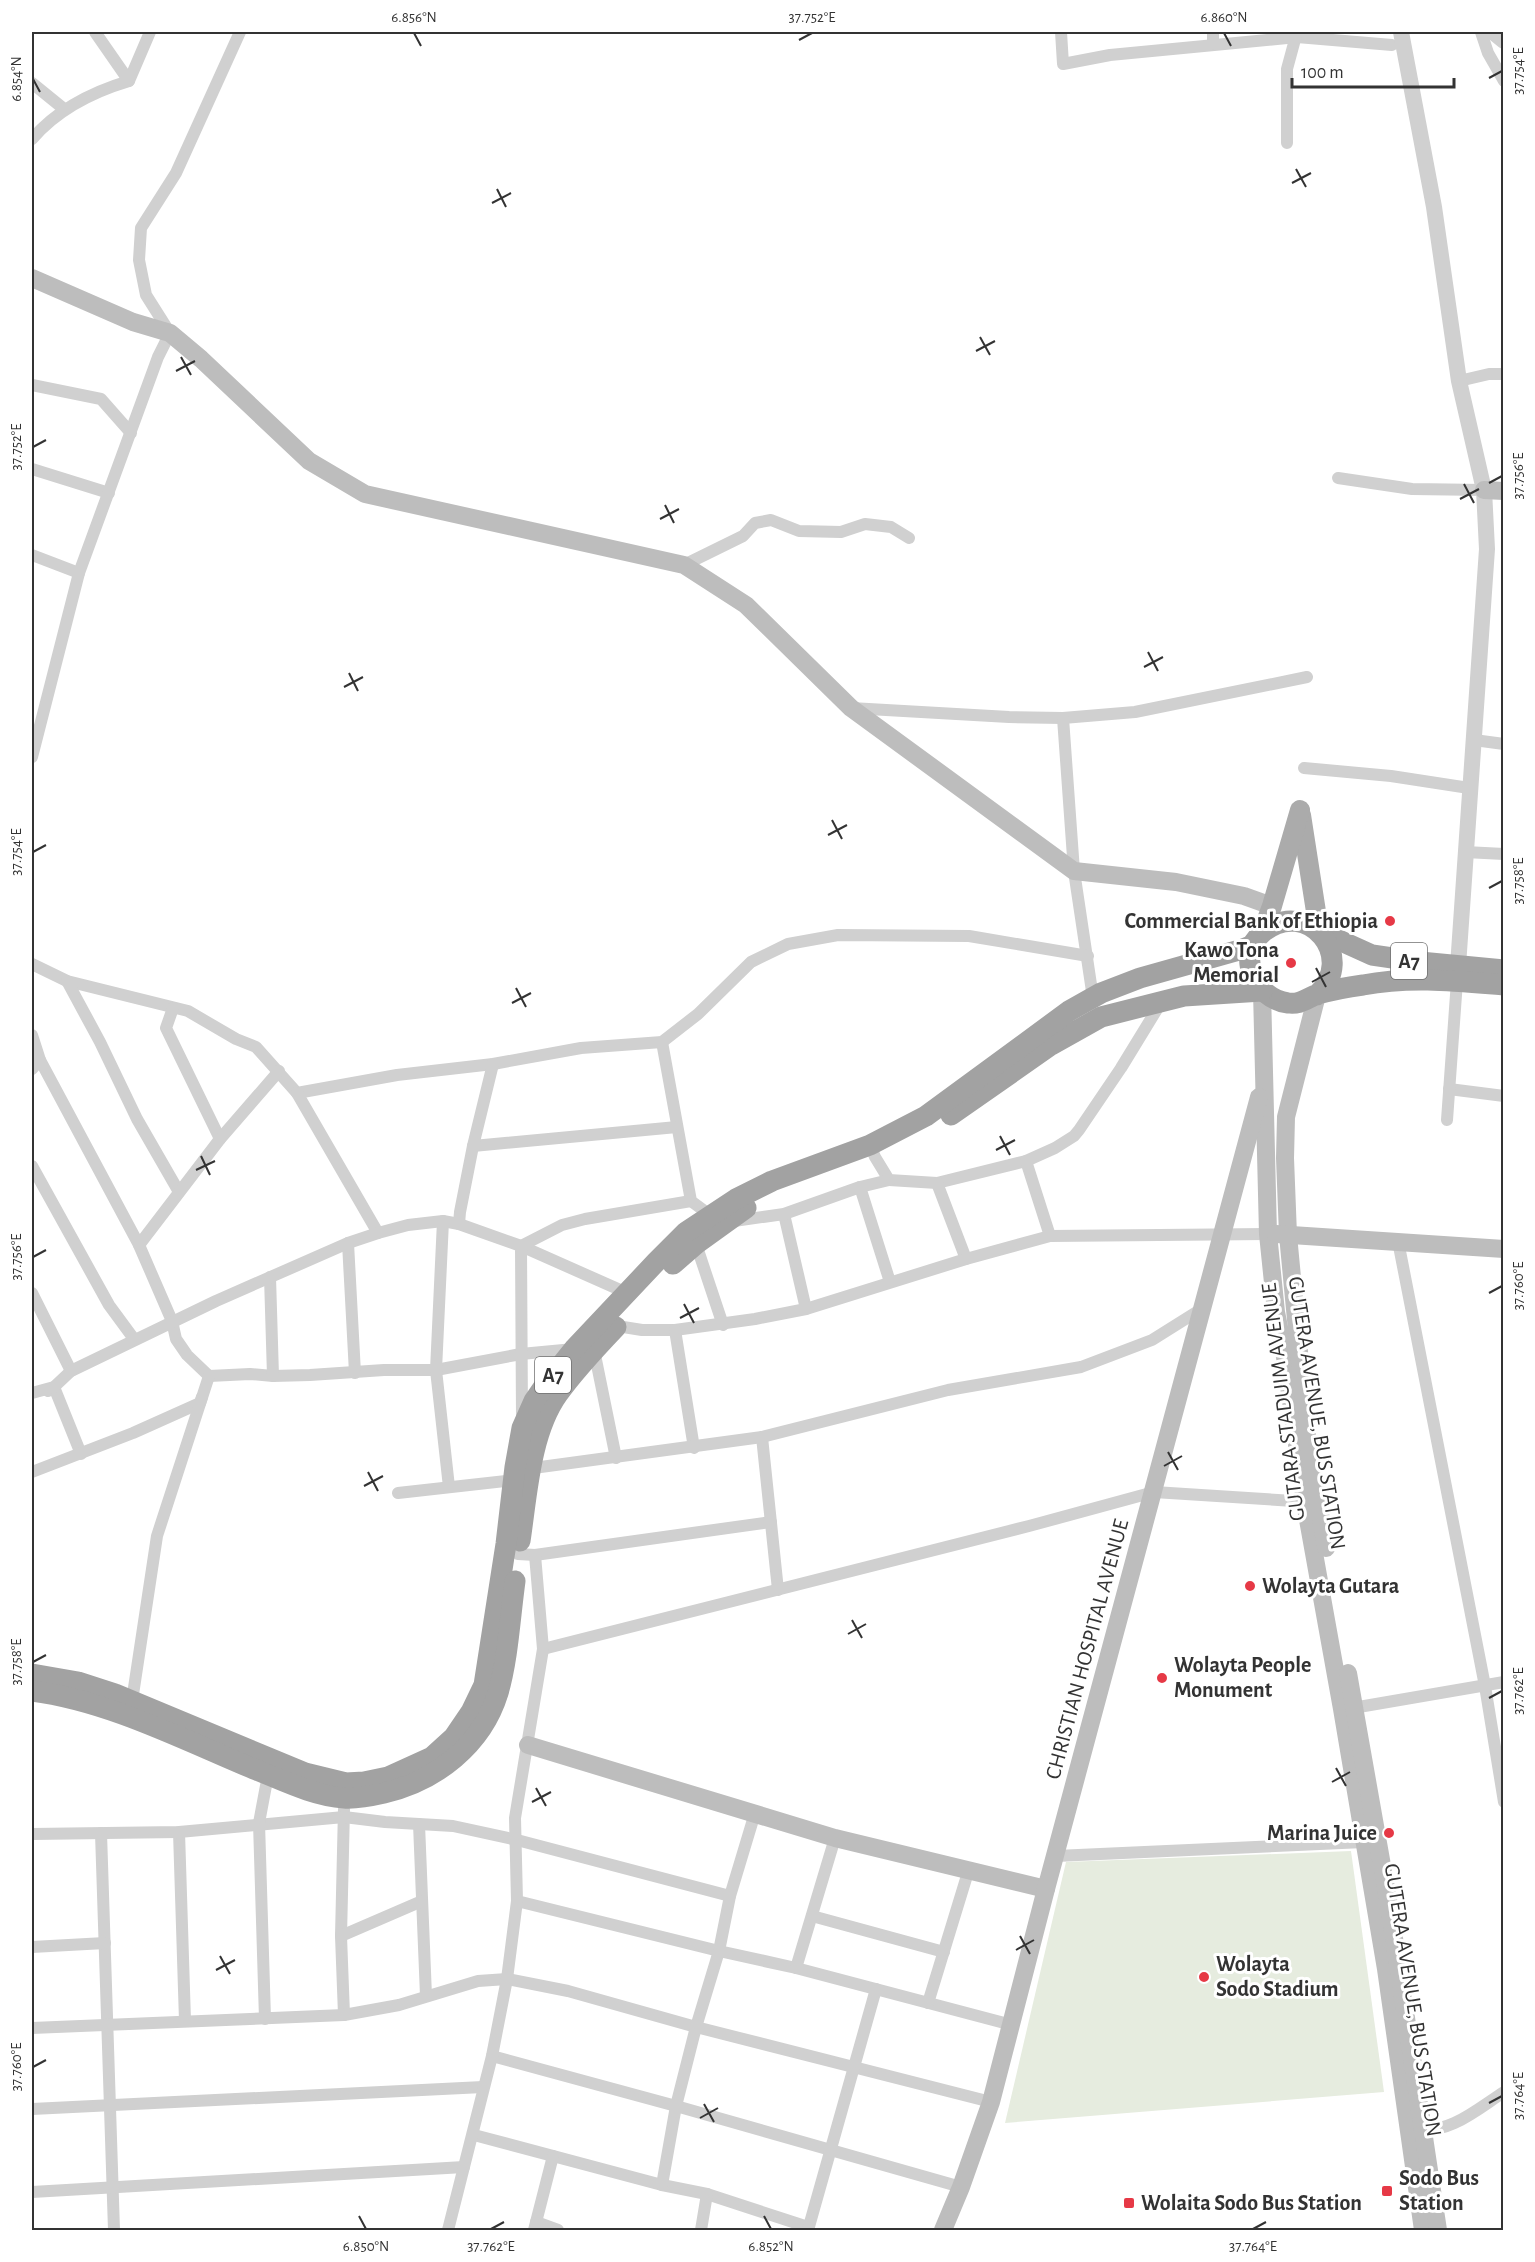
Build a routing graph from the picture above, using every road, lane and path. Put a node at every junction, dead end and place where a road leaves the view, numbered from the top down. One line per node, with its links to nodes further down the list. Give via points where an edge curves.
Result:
1 (95, 32): 11 (street)
2 (150, 32): 11 (street)
3 (240, 32): 18 (street, via 176,173 141,228 139,260 146,295)
4 (1061, 32): 8 (street, via 1063,64)
5 (1482, 32): 12 (street)
6 (1492, 32): 10 (street)
7 (1297, 34): 8 (street); 9 (street); 16 (street, via 1287,69)
8 (1213, 38)
9 (1397, 38): 20 (street, via 1434,207)
10 (1503, 41)
11 (129, 81): 14 (street, via 101,89)
12 (1503, 81)
13 (32, 82): 14 (street)
14 (64, 110): 15 (street)
15 (32, 139)
16 (1287, 143)
17 (32, 278): 18 (main road, via 133,322)
18 (170, 333): 22 (street); 30 (main road, via 309,461 365,494)
19 (1503, 374): 20 (street)
20 (1459, 381): 25 (street)
21 (32, 385): 22 (street, via 101,399)
22 (131, 433): 27 (street)
23 (32, 469): 27 (street)
24 (1338, 478): 25 (street, via 1412,489)
25 (1484, 490): 26 (main road); 35 (street, via 1486,549)
26 (1503, 491)
27 (109, 493): 31 (street)
28 (909, 538): 30 (street, via 891,526 866,524 841,532 799,531 771,520 755,523 743,536)
29 (32, 555): 31 (street)
30 (684, 565): 33 (main road, via 746,605)
31 (79, 573): 37 (street)
32 (1307, 677): 34 (street, via 1135,712)
33 (851, 708): 34 (street); 42 (main road)
34 (1063, 718): 42 (street)
35 (1474, 740): 36 (street); 39 (street)
36 (1503, 744)
37 (32, 757)
38 (1304, 768): 39 (street)
39 (1469, 788): 40 (street)
40 (1465, 852): 41 (street); 49 (street)
41 (1503, 854)
42 (1074, 871): 43 (main road, via 1176,882); 46 (street)
43 (1272, 906): 44 (main road, via 1300,810); 45 (main road)
44 (1319, 931): 45 (highway, A7, via 1294,922 1274,925); 49 (highway, A7, via 1372,955); 53 (highway, via 1327,941 1331,968 1325,987)
45 (1257, 939): 52 (highway, via 1250,967); 54 (highway, A7, via 1243,949 1140,978)
46 (1088, 956): 54 (street); 58 (street, via 969,936 838,935 788,944 751,962 698,1014)
47 (32, 964): 50 (street)
48 (1503, 970): 49 (highway, A7)
49 (1458, 974): 51 (highway, A7); 53 (highway, A7, via 1363,985); 63 (street)
50 (67, 981): 56 (street); 76 (street, via 137,1119)
51 (1503, 985)
52 (1262, 991): 53 (highway, A7, via 1290,1004); 55 (highway, A7); 62 (main road, GUTERA AVENUE, BUS STATION)
53 (1317, 995): 85 (main road, GUTARA STADUIM AVENUE, via 1286,1117)
54 (1094, 998): 70 (highway, A7, via 1069,1011)
55 (1163, 1000): 70 (highway, A7, via 1101,1017 903,1144); 71 (street, via 1074,1136)
56 (173, 1008): 61 (street, via 188,1011 256,1047); 68 (street, via 166,1028)
57 (32, 1035): 59 (street)
58 (662, 1042): 60 (street, via 581,1048); 67 (street)
59 (36, 1064): 90 (street)
60 (493, 1064): 64 (street, via 397,1075); 69 (street)
61 (279, 1071): 64 (street); 68 (street)
62 (1265, 1076): 83 (main road, CHRISTIAN HOSPITAL AVENUE); 84 (main road, GUTERA AVENUE, BUS STATION)
63 (1449, 1089): 65 (street); 66 (street)
64 (297, 1093): 82 (street)
65 (1503, 1096)
66 (1447, 1120)
67 (677, 1127): 69 (street); 77 (street)
68 (220, 1139): 76 (street)
69 (473, 1146): 81 (street)
70 (872, 1151): 73 (street); 79 (highway, A7)
71 (1026, 1161): 74 (street); 86 (street)
72 (32, 1166): 104 (street, via 109,1305)
73 (889, 1180): 74 (street); 75 (street)
74 (937, 1183): 93 (street)
75 (860, 1187): 78 (street); 95 (street)
76 (179, 1191): 90 (street)
77 (691, 1201): 79 (street); 91 (street, via 562,1225)
78 (784, 1214): 79 (street); 99 (street)
79 (718, 1218): 89 (highway, A7); 96 (highway, A7, via 686,1232)
80 (443, 1221): 81 (street); 82 (street); 107 (street)
81 (459, 1224): 91 (street)
82 (378, 1233): 88 (street)
83 (1223, 1233): 84 (street); 86 (street); 98 (main road, CHRISTIAN HOSPITAL AVENUE)
84 (1268, 1234): 85 (main road); 125 (main road, GUTERA AVENUE, BUS STATION, via 1276,1312)
85 (1288, 1235): 87 (main road); 125 (main road, GUTARA STADUIM AVENUE)
86 (1050, 1236): 93 (street)
87 (1398, 1241): 92 (main road); 132 (street)
88 (348, 1243): 94 (street); 109 (street)
89 (696, 1244): 101 (highway, A7); 102 (street)
90 (139, 1245): 100 (street)
91 (521, 1246): 96 (street); 106 (street)
92 (1503, 1249)
93 (966, 1259): 95 (street)
94 (270, 1277): 100 (street); 111 (street)
95 (890, 1282): 99 (street)
96 (627, 1293): 101 (highway, A7)
97 (33, 1302): 108 (street)
98 (1203, 1308): 116 (street, via 1152,1340 1081,1367 948,1390); 123 (main road, CHRISTIAN HOSPITAL AVENUE)
99 (806, 1309): 102 (street)
100 (172, 1321): 104 (street); 110 (street, via 176,1339)
101 (611, 1321): 103 (street, via 642,1330); 105 (highway, A7)
102 (723, 1324): 103 (street)
103 (675, 1330): 117 (street)
104 (134, 1339): 108 (street)
105 (584, 1350): 106 (street); 115 (highway, A7, via 545,1385); 119 (street); 121 (highway, A7, via 557,1395)
106 (521, 1354): 107 (street); 115 (street)
107 (436, 1370): 109 (street); 122 (street)
108 (71, 1371): 112 (street)
109 (355, 1372): 111 (street)
110 (209, 1376): 111 (street); 118 (street, via 200,1403); 134 (street, via 157,1536)
111 (273, 1376)
112 (54, 1387): 113 (street); 114 (street); 118 (street)
113 (32, 1393)
114 (32, 1401)
115 (522, 1428): 121 (highway, A7)
116 (762, 1437): 117 (street); 126 (street)
117 (694, 1448): 119 (street)
118 (81, 1454): 120 (street)
119 (616, 1458): 121 (street)
120 (32, 1472)
121 (520, 1472): 122 (street); 127 (highway, A7); 138 (highway, A7, via 484,1685 471,1712 454,1737 432,1757 388,1777 364,1782)
122 (449, 1487): 124 (street)
123 (1154, 1492): 125 (street); 128 (street); 149 (main road, CHRISTIAN HOSPITAL AVENUE)
124 (398, 1493)
125 (1311, 1502): 135 (main road, GUTARA STADUIM AVENUE)
126 (771, 1522): 127 (street); 128 (street)
127 (527, 1555): 129 (street); 138 (highway, A7, via 498,1693 472,1742 418,1783 369,1797)
128 (778, 1590): 129 (street)
129 (543, 1649): 136 (street)
130 (32, 1674): 134 (highway, A7, via 78,1682)
131 (1503, 1682): 132 (street)
132 (1485, 1686): 135 (street); 139 (street)
133 (32, 1692): 137 (highway, A7, via 61,1695 103,1707)
134 (132, 1701): 138 (highway, A7, via 295,1769)
135 (1349, 1709): 148 (main road, GUTERA AVENUE, BUS STATION); 181 (main road, GUTARA STADUIM AVENUE, via 1389,1905)
136 (528, 1745): 140 (main road); 147 (street, via 515,1818)
137 (268, 1774): 138 (highway, A7); 141 (street)
138 (345, 1799): 141 (street); 142 (street); 156 (street)
139 (1503, 1802)
140 (755, 1813): 146 (main road); 152 (street)
141 (259, 1823): 143 (street); 167 (street)
142 (419, 1824): 147 (street, via 453,1826); 153 (street)
143 (179, 1832): 144 (street); 168 (street)
144 (100, 1833): 145 (street); 157 (street)
145 (32, 1834)
146 (835, 1838): 150 (main road); 155 (street)
147 (517, 1840): 152 (street); 154 (street)
148 (1364, 1842): 149 (street); 181 (main road, GUTERA AVENUE, BUS STATION)
149 (1056, 1856): 151 (main road, CHRISTIAN HOSPITAL AVENUE)
150 (969, 1869): 151 (main road); 160 (street)
151 (1046, 1889): 170 (main road, CHRISTIAN HOSPITAL AVENUE)
152 (730, 1896): 159 (street)
153 (422, 1901): 156 (street); 164 (street)
154 (517, 1901): 159 (street); 162 (street)
155 (812, 1916): 160 (street); 161 (street)
156 (341, 1936): 166 (street)
157 (105, 1942): 158 (street); 169 (street)
158 (32, 1947)
159 (719, 1952): 161 (street); 171 (street)
160 (944, 1952): 165 (street)
161 (796, 1968): 163 (street)
162 (507, 1979): 164 (street, via 478,1981); 171 (street, via 568,1991); 173 (street)
163 (876, 1989): 165 (street); 174 (street)
164 (426, 1996): 166 (street)
165 (928, 2003): 170 (street)
166 (344, 2015): 167 (street)
167 (265, 2019): 168 (street)
168 (185, 2021): 169 (street)
169 (109, 2024): 172 (street); 178 (street)
170 (1012, 2025): 177 (main road, CHRISTIAN HOSPITAL AVENUE)
171 (696, 2027): 174 (street); 179 (street)
172 (32, 2028)
173 (492, 2056): 175 (street); 179 (street)
174 (853, 2066): 177 (street); 183 (street)
175 (483, 2087): 178 (street); 182 (street)
176 (1503, 2092): 181 (street, via 1454,2125)
177 (991, 2102): 187 (main road, CHRISTIAN HOSPITAL AVENUE)
178 (111, 2105): 180 (street); 188 (street)
179 (676, 2106): 183 (street); 186 (street)
180 (32, 2109)
181 (1415, 2130): 198 (main road, GUTERA AVENUE, BUS STATION); 199 (main road, GUTARA STADUIM AVENUE)
182 (474, 2135): 184 (street); 185 (street)
183 (829, 2149): 187 (street); 192 (street)
184 (553, 2156): 186 (street); 191 (street)
185 (464, 2168): 188 (street); 194 (street)
186 (662, 2185): 190 (street)
187 (961, 2187): 197 (main road, CHRISTIAN HOSPITAL AVENUE)
188 (112, 2188): 189 (street); 193 (street)
189 (32, 2192)
190 (707, 2194): 192 (street); 196 (street)
191 (535, 2226): 195 (street)
192 (808, 2229)
193 (114, 2230)
194 (448, 2230)
195 (558, 2230)
196 (700, 2230)
197 (943, 2230)
198 (1423, 2230)
199 (1438, 2230)

